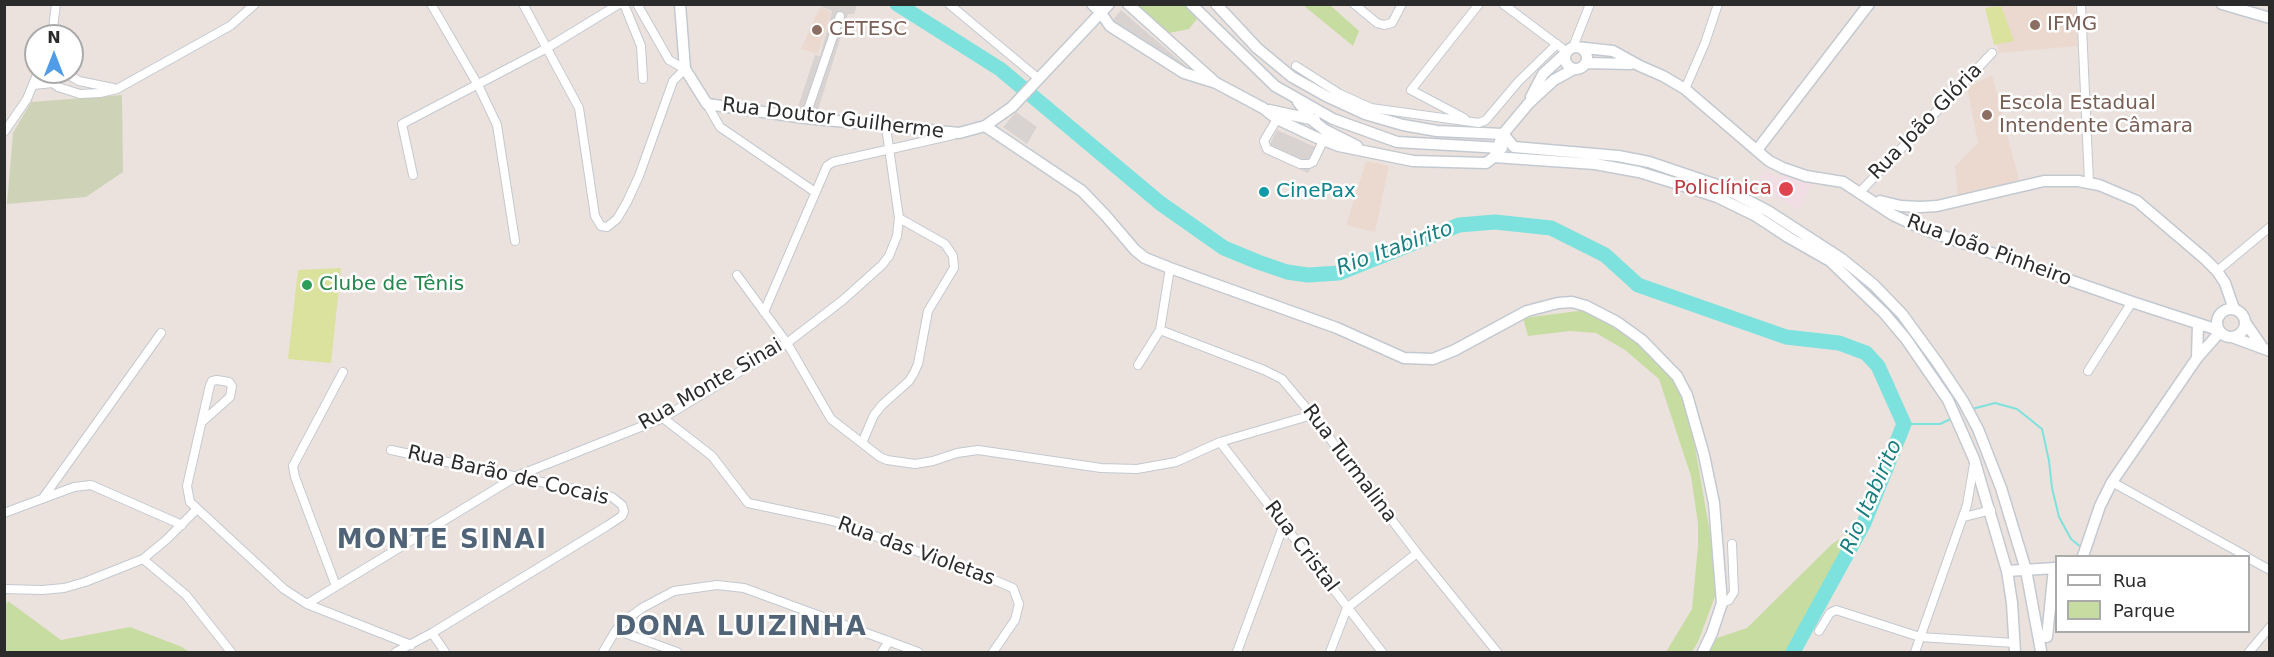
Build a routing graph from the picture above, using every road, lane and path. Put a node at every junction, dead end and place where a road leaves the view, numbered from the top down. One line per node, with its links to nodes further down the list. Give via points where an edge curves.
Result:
1 (56, 4): 26 (street)
2 (255, 4): 44 (street, via 230,26)
3 (431, 4): 43 (street)
4 (523, 4): 28 (street)
5 (619, 4): 28 (street)
6 (624, 4): 36 (street, via 641,46)
7 (637, 4): 34 (street, via 669,60)
8 (680, 4): 34 (street)
9 (949, 4): 38 (street)
10 (1092, 4): 23 (street)
11 (1128, 4): 39 (street)
12 (1191, 4): 46 (street, via 1275,86)
13 (1216, 4): 59 (street, via 1257,48 1292,77 1365,114 1437,131)
14 (1354, 4): 15 (street, via 1377,23 1387,25 1394,21)
15 (1402, 4)
16 (1479, 4): 54 (street, via 1411,90)
17 (1503, 4): 27 (street)
18 (1590, 4): 29 (street)
19 (1718, 4): 45 (street)
20 (1869, 4): 63 (street)
21 (2081, 4): 67 (street)
22 (2222, 4): 25 (street)
23 (1105, 9): 38 (street); 39 (street, via 1110,26 1184,73)
24 (840, 16): 50 (street)
25 (2270, 18)
26 (54, 24)
27 (1557, 44): 29 (street); 54 (street, via 1486,120)
28 (548, 48): 34 (street, via 579,108 595,216 601,226 617,219 627,202 673,81); 43 (street)
29 (1572, 49): 31 (street, via 1586,52); 33 (street, Rua João Pinheiro, via 1612,51); 35 (street, via 1566,62); 47 (street, via 1543,74)
30 (1992, 53): 69 (street, Rua João Glória)
31 (1587, 63): 33 (street); 35 (street)
32 (1296, 66): 54 (street, via 1371,108)
33 (1640, 66): 45 (street, Rua João Pinheiro)
34 (685, 69): 48 (street)
35 (1574, 69): 47 (street, via 1554,80)
36 (643, 79)
37 (84, 81): 44 (street)
38 (1037, 81): 55 (street, via 1012,107)
39 (1216, 83): 49 (street)
40 (43, 84): 42 (street)
41 (55, 84): 44 (street, via 80,94)
42 (33, 85): 57 (street)
43 (478, 85): 66 (street, via 402,124); 74 (street, via 497,125)
44 (117, 89)
45 (1685, 89): 63 (street, Rua João Pinheiro)
46 (1295, 97): 52 (street); 53 (street)
47 (1529, 103): 59 (street)
48 (707, 104): 50 (street, Rua Doutor Guilherme); 68 (street, via 720,127)
49 (1263, 108): 51 (street); 53 (street)
50 (805, 118): 56 (street, Rua Doutor Guilherme)
51 (1277, 119): 60 (street); 60 (street, via 1264,141 1267,149 1300,164 1309,164)
52 (1333, 119): 53 (street); 65 (street, via 1396,142)
53 (1312, 120): 64 (street)
54 (1469, 121)
55 (985, 126): 58 (street); 75 (street, via 1082,191 1135,250)
56 (886, 127): 58 (street, Rua Doutor Guilherme); 62 (street, Rua Monte Sinai)
57 (5, 131)
58 (959, 134): 62 (street)
59 (1503, 134): 61 (street); 65 (street)
60 (1323, 141): 64 (street)
61 (1514, 147): 65 (street); 116 (street, via 1618,156 1720,186 1768,211 1842,259 1874,285 1902,314 1978,429)
62 (890, 150): 68 (street, via 833,162 823,171); 71 (street, Rua Monte Sinai)
63 (1757, 150): 69 (street, Rua João Pinheiro, via 1783,168 1837,180)
64 (1371, 154): 65 (street, via 1413,161)
65 (1493, 156): 99 (street, via 1595,164 1640,172 1717,197 1830,261 1906,339 1948,400)
66 (413, 175)
67 (2089, 182): 70 (street, via 2036,182); 76 (street, via 2137,201)
68 (815, 192): 80 (street)
69 (1864, 195): 70 (street, via 1892,205); 72 (street, Rua João Pinheiro)
70 (1920, 207): 72 (street)
71 (899, 218): 87 (street, Rua Monte Sinai, via 894,245 882,265); 97 (street, via 945,244 953,255 954,268 928,311 914,373 874,414)
72 (1911, 224): 78 (street, Rua João Pinheiro)
73 (2270, 227): 76 (street)
74 (515, 241)
75 (1170, 268): 83 (street); 121 (street, via 1337,328 1412,360 1433,359 1527,311 1558,303 1586,306 1617,322 1666,364 1686,394 1714,503)
76 (2217, 271): 79 (street)
77 (737, 275): 80 (street)
78 (2132, 302): 82 (street, Rua João Pinheiro); 91 (street)
79 (2234, 309): 81 (street); 84 (street, via 2220,315)
80 (764, 312): 87 (street)
81 (2245, 322): 86 (street, via 2240,334); 88 (street)
82 (2198, 325): 84 (street, Rua João Pinheiro); 89 (street)
83 (1161, 330): 90 (street); 93 (street, Rua Turmalina, via 1275,374)
84 (2219, 331): 86 (street); 89 (street)
85 (161, 333): 102 (street)
86 (2232, 337): 88 (street)
87 (787, 343): 94 (street, Rua Monte Sinai); 97 (street, via 831,419)
88 (2266, 350)
89 (2198, 358): 101 (street)
90 (1138, 365)
91 (2088, 371)
92 (343, 372): 119 (street, via 293,466)
93 (1312, 415): 96 (street); 110 (street, Rua Turmalina)
94 (663, 418): 100 (street, Rua Monte Sinai); 141 (street, Rua das Violetas, via 712,456 748,502 833,521 1013,588 1018,604 1015,620)
95 (202, 421): 95 (street, via 212,381 229,382 230,397); 103 (street, via 187,486 188,498)
96 (1220, 442): 97 (street, via 1176,462 1137,469 1101,468 978,450 915,464 880,457); 107 (street, Rua Cristal)
97 (862, 443)
98 (391, 450): 100 (street, Rua Barão de Cocais)
99 (1974, 459): 104 (street); 106 (street)
100 (517, 476): 119 (street, Rua Monte Sinai); 128 (street, Rua Barão de Cocais, via 612,497 624,511 607,526)
101 (2112, 482): 111 (street); 112 (street)
102 (43, 498): 105 (street); 108 (street, via 91,485)
103 (197, 509): 108 (street); 122 (street, via 284,589)
104 (1991, 510): 106 (street); 118 (street)
105 (4, 513)
106 (1964, 517): 129 (street)
107 (1284, 524): 123 (street, Rua Cristal); 142 (street)
108 (182, 525): 114 (street)
109 (1732, 544): 121 (street, via 1734,592)
110 (1417, 553): 123 (street); 145 (street, Rua Turmalina)
111 (2083, 555)
112 (2243, 555)
113 (2250, 559): 117 (street)
114 (143, 560): 120 (street, via 64,588); 134 (street, via 186,595)
115 (2055, 568): 116 (street); 130 (street)
116 (2026, 570): 118 (street); 148 (street)
117 (2270, 570)
118 (2007, 571): 133 (street)
119 (336, 586): 122 (street, Rua Monte Sinai)
120 (4, 589)
121 (1722, 603): 146 (street)
122 (307, 604): 132 (street)
123 (1347, 608): 143 (street); 144 (street, Rua Cristal)
124 (2055, 621): 130 (street)
125 (2270, 627): 149 (street)
126 (616, 630): 131 (street, via 666,594 717,585 744,588); 137 (street); 138 (street)
127 (1819, 631): 129 (street, via 1836,610)
128 (432, 633): 132 (street); 136 (street)
129 (1920, 637): 133 (street); 147 (street)
130 (2047, 637): 148 (street)
131 (889, 641): 139 (street); 140 (street)
132 (411, 645): 135 (street)
133 (2015, 648)
134 (231, 652)
135 (396, 652)
136 (445, 652)
137 (603, 652)
138 (677, 652)
139 (882, 652)
140 (918, 652)
141 (993, 652)
142 (1237, 652)
143 (1330, 652)
144 (1382, 652)
145 (1497, 652)
146 (1703, 652)
147 (1915, 652)
148 (2041, 652)
149 (2249, 652)

